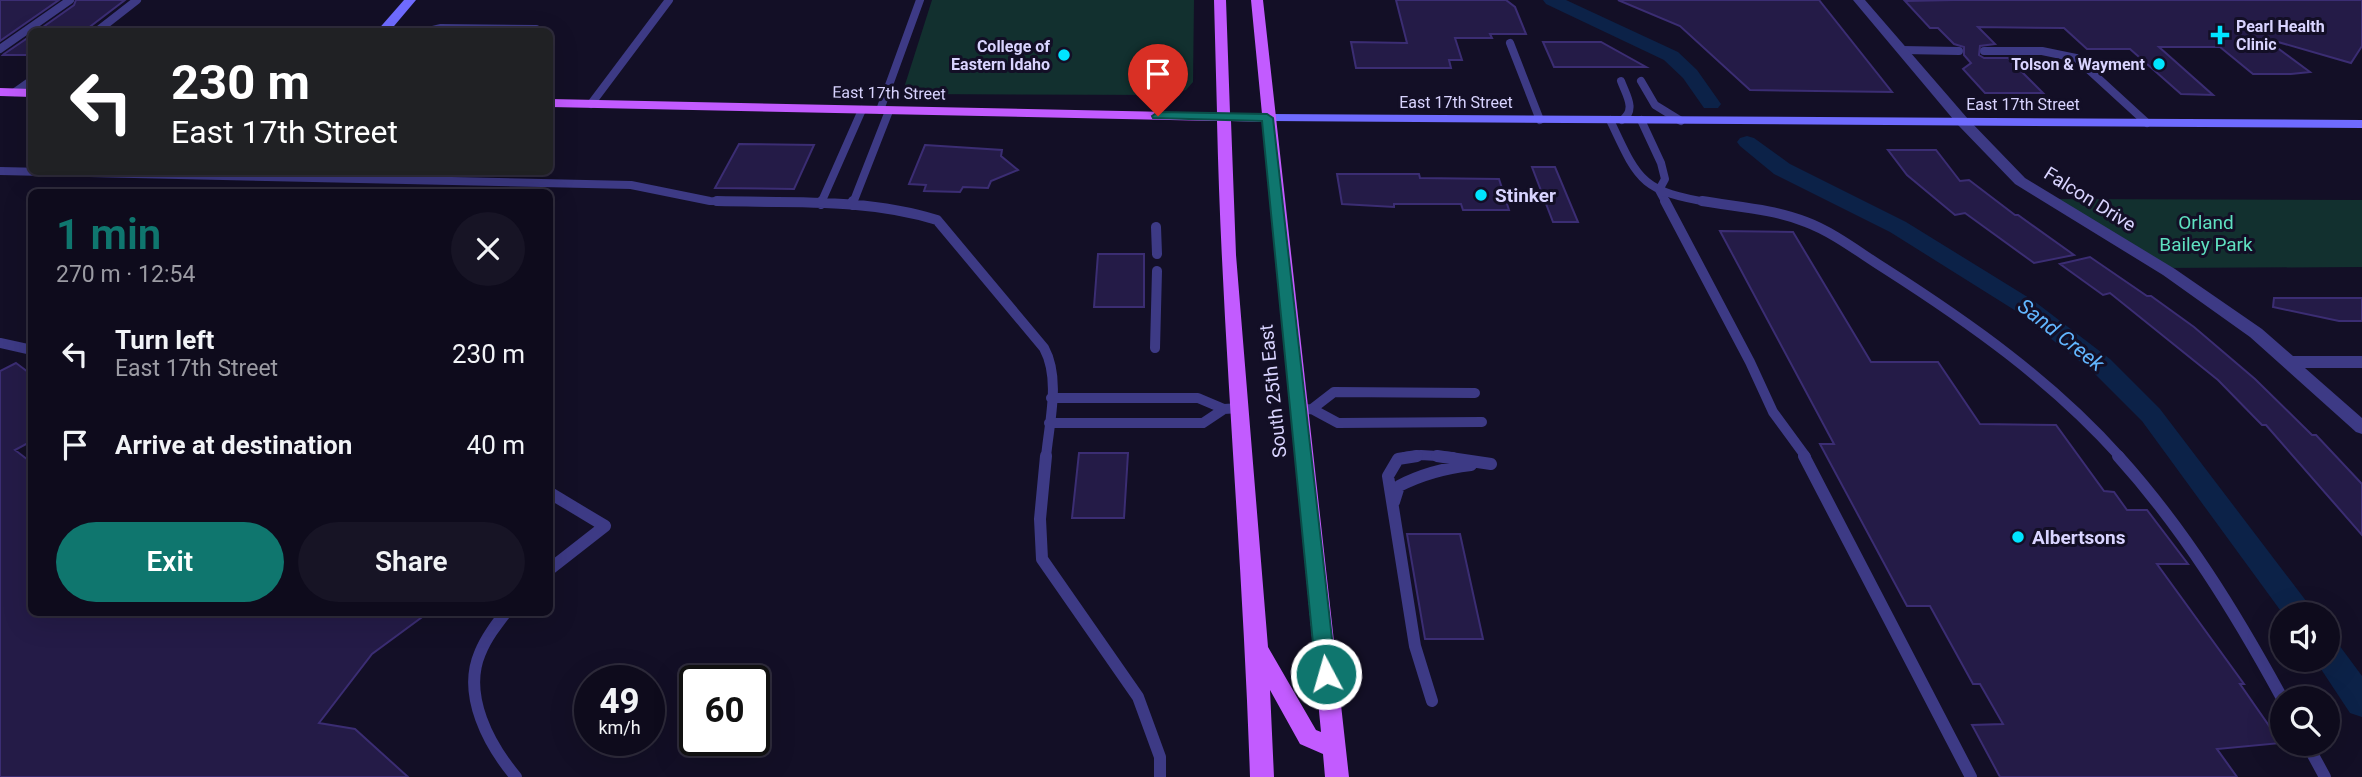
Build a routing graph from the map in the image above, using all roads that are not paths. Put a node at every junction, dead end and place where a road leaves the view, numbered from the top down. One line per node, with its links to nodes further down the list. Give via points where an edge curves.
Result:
1 (70, 0): 9 (lane)
2 (137, 0): 10 (lane)
3 (410, 0): 11 (main road)
4 (669, 0): 25 (lane)
5 (919, 0): 27 (lane)
6 (1220, 0): 28 (main road, South 25th East)
7 (1257, 0): 29 (main road, South 25th East)
8 (1859, 0): 15 (street, Falcon Drive)
9 (31, 28)
10 (101, 28)
11 (386, 28)
12 (28, 30): 14 (lane)
13 (1510, 43): 30 (lane)
14 (0, 50)
15 (1902, 50): 16 (lane); 34 (street, Falcon Drive)
16 (1959, 51)
17 (1984, 51): 35 (lane, via 2042,51 2076,58)
18 (1621, 81): 31 (lane, via 1631,106 1628,116)
19 (1641, 81): 33 (lane, via 1655,104)
20 (28, 83): 22 (lane)
21 (0, 92): 22 (main road)
22 (15, 92): 23 (main road)
23 (28, 93)
24 (553, 103): 25 (main road, East 17th Street)
25 (591, 104): 26 (main road, East 17th Street)
26 (862, 110): 27 (main road, East 17th Street); 43 (lane)
27 (885, 111): 28 (main road, East 17th Street); 44 (lane)
28 (1224, 117): 29 (main road, East 17th Street); 55 (main road, South 25th East)
29 (1267, 118): 30 (main road, East 17th Street); 56 (main road, South 25th East)
30 (1540, 120): 31 (main road, East 17th Street)
31 (1616, 120): 32 (main road, East 17th Street); 42 (lane, via 1635,171)
32 (1641, 120): 33 (main road, East 17th Street); 42 (lane, via 1661,163 1665,179)
33 (1681, 121): 34 (main road, East 17th Street)
34 (1963, 122): 35 (main road, East 17th Street); 51 (street, Falcon Drive, via 2020,181 2169,272)
35 (2147, 123): 36 (main road, East 17th Street)
36 (2362, 124)
37 (0, 172): 38 (lane)
38 (28, 172)
39 (315, 175): 40 (lane)
40 (549, 184): 41 (lane); 43 (lane, via 650,187 710,201)
41 (544, 189)
42 (1659, 190): 65 (lane, via 1797,217 1885,269 2000,347 2074,409 2131,468 2204,563); 73 (lane, via 1773,412 1811,465)
43 (821, 204): 44 (lane)
44 (852, 205): 54 (lane, via 911,212 937,220 948,230 1044,348 1050,359)
45 (1156, 228): 46 (lane)
46 (1157, 254)
47 (1157, 271): 50 (lane)
48 (0, 343): 49 (lane)
49 (28, 348)
50 (1155, 348)
51 (2290, 362): 52 (street); 59 (street, Falcon Drive)
52 (2362, 362)
53 (1475, 393): 56 (lane, via 1334,392)
54 (1051, 398): 55 (lane, via 1198,398); 58 (lane)
55 (1232, 408): 58 (lane, via 1203,423); 64 (main road, South 25th East)
56 (1305, 409): 57 (lane, via 1338,423); 67 (main road, South 25th East)
57 (1482, 422)
58 (1049, 424): 70 (lane, via 1040,519 1042,559 1138,696 1160,757)
59 (2362, 428)
60 (553, 495): 62 (lane, via 605,526)
61 (1395, 520): 61 (lane, via 1388,476 1398,458 1438,456 1491,464 1447,468 1399,486 1394,495); 66 (lane, via 1415,646)
62 (553, 567)
63 (504, 616): 69 (lane, via 477,662 471,683 494,746)
64 (1257, 649): 67 (main road, via 1308,737); 71 (main road, South 25th East)
65 (2276, 686)
66 (1432, 701)
67 (1334, 748): 72 (main road, South 25th East)
68 (2313, 756): 74 (lane)
69 (516, 777)
70 (1160, 777)
71 (1262, 777)
72 (1337, 777)
73 (1971, 777)
74 (2325, 777)

